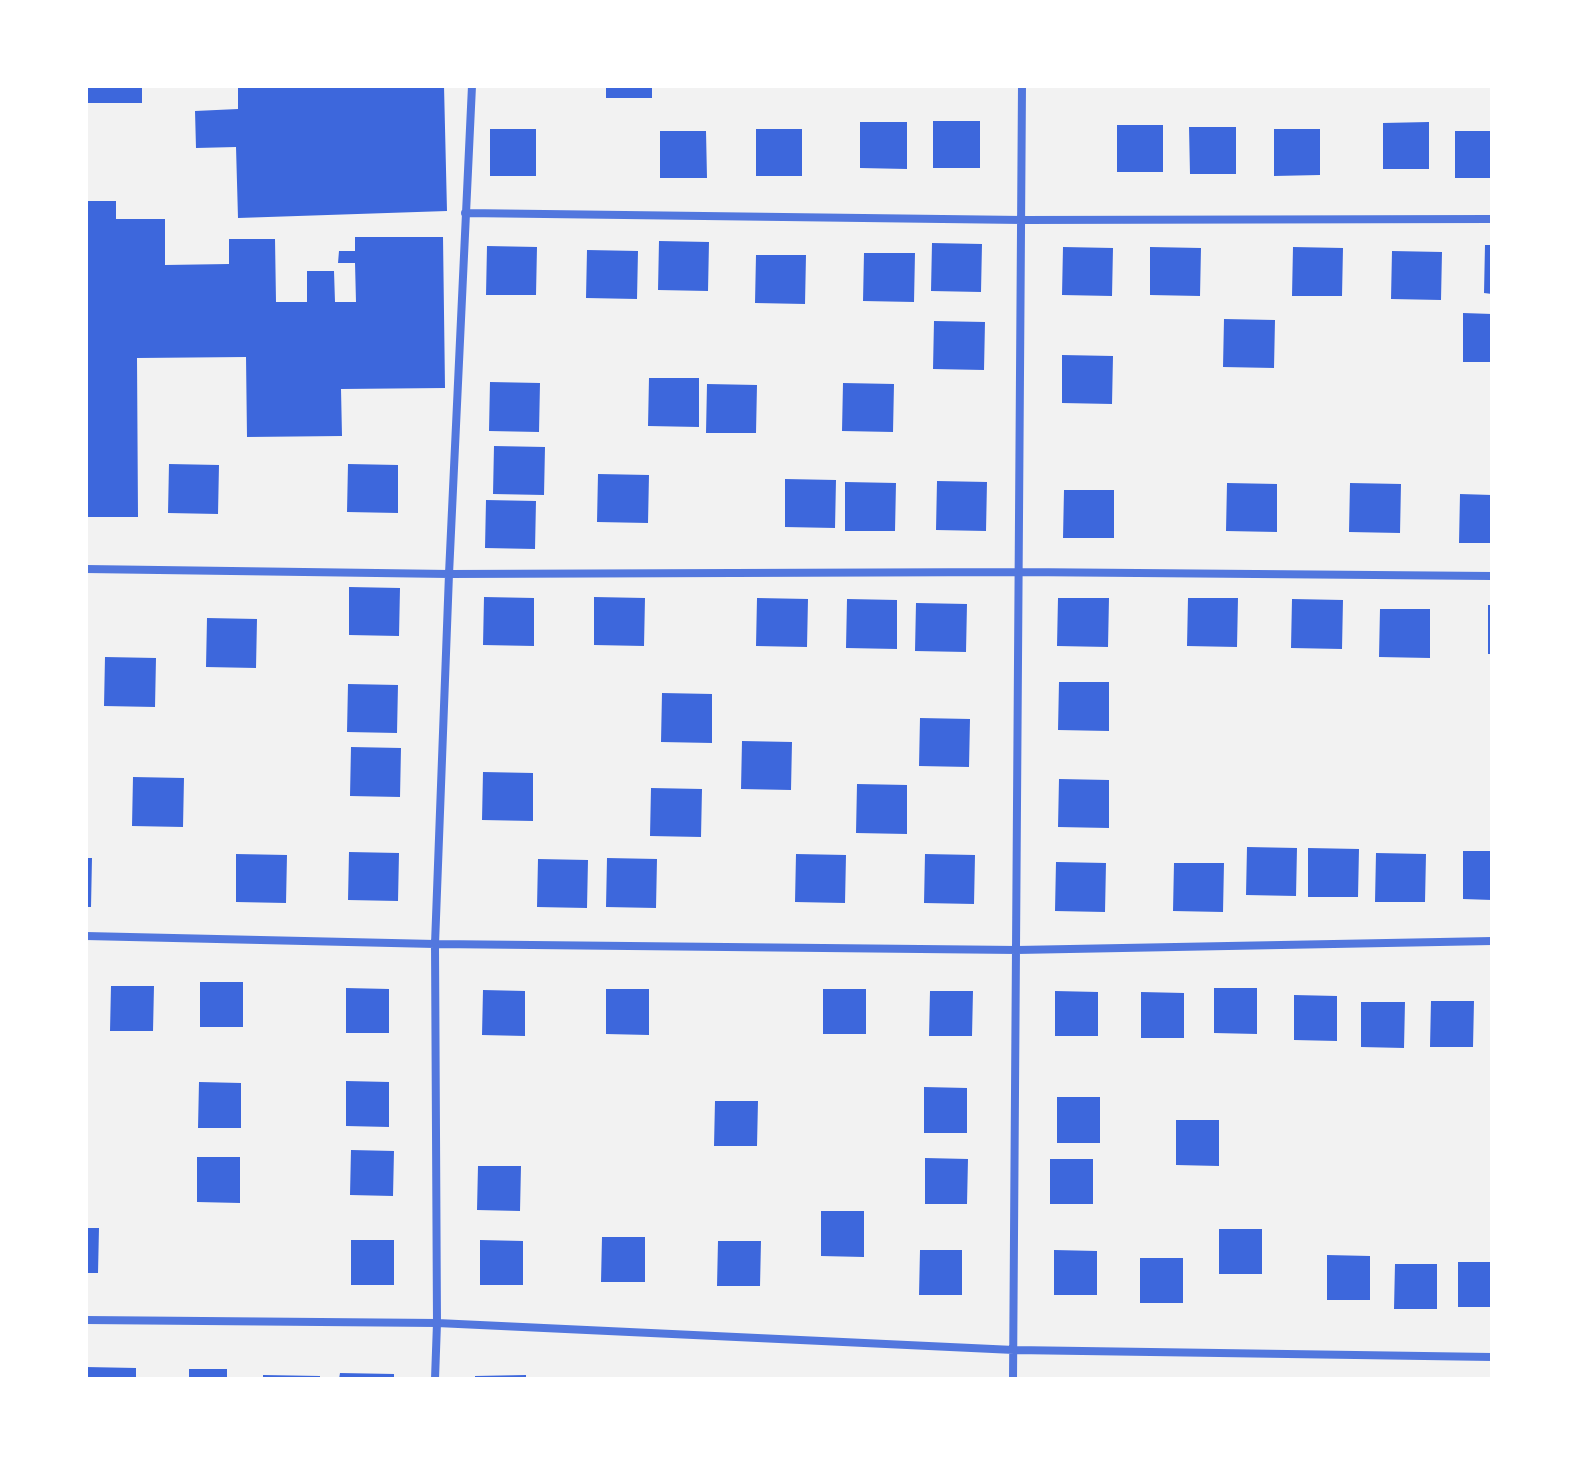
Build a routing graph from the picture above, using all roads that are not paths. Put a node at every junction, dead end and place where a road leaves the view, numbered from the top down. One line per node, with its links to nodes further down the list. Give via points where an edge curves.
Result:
1 (472, 86): 3 (street)
2 (1022, 86): 5 (street)
3 (465, 213): 5 (street); 8 (street)
4 (1492, 219): 5 (street)
5 (1022, 220): 7 (street)
6 (86, 569): 8 (street)
7 (1019, 572): 8 (street); 9 (street); 13 (street)
8 (449, 574): 12 (street)
9 (1492, 576)
10 (86, 936): 12 (street)
11 (1492, 941): 13 (street)
12 (435, 944): 13 (street); 15 (street)
13 (1017, 950): 16 (street)
14 (86, 1320): 15 (street)
15 (437, 1323): 16 (street); 18 (street)
16 (1014, 1350): 17 (street); 19 (street)
17 (1492, 1357)
18 (435, 1379)
19 (1013, 1379)

